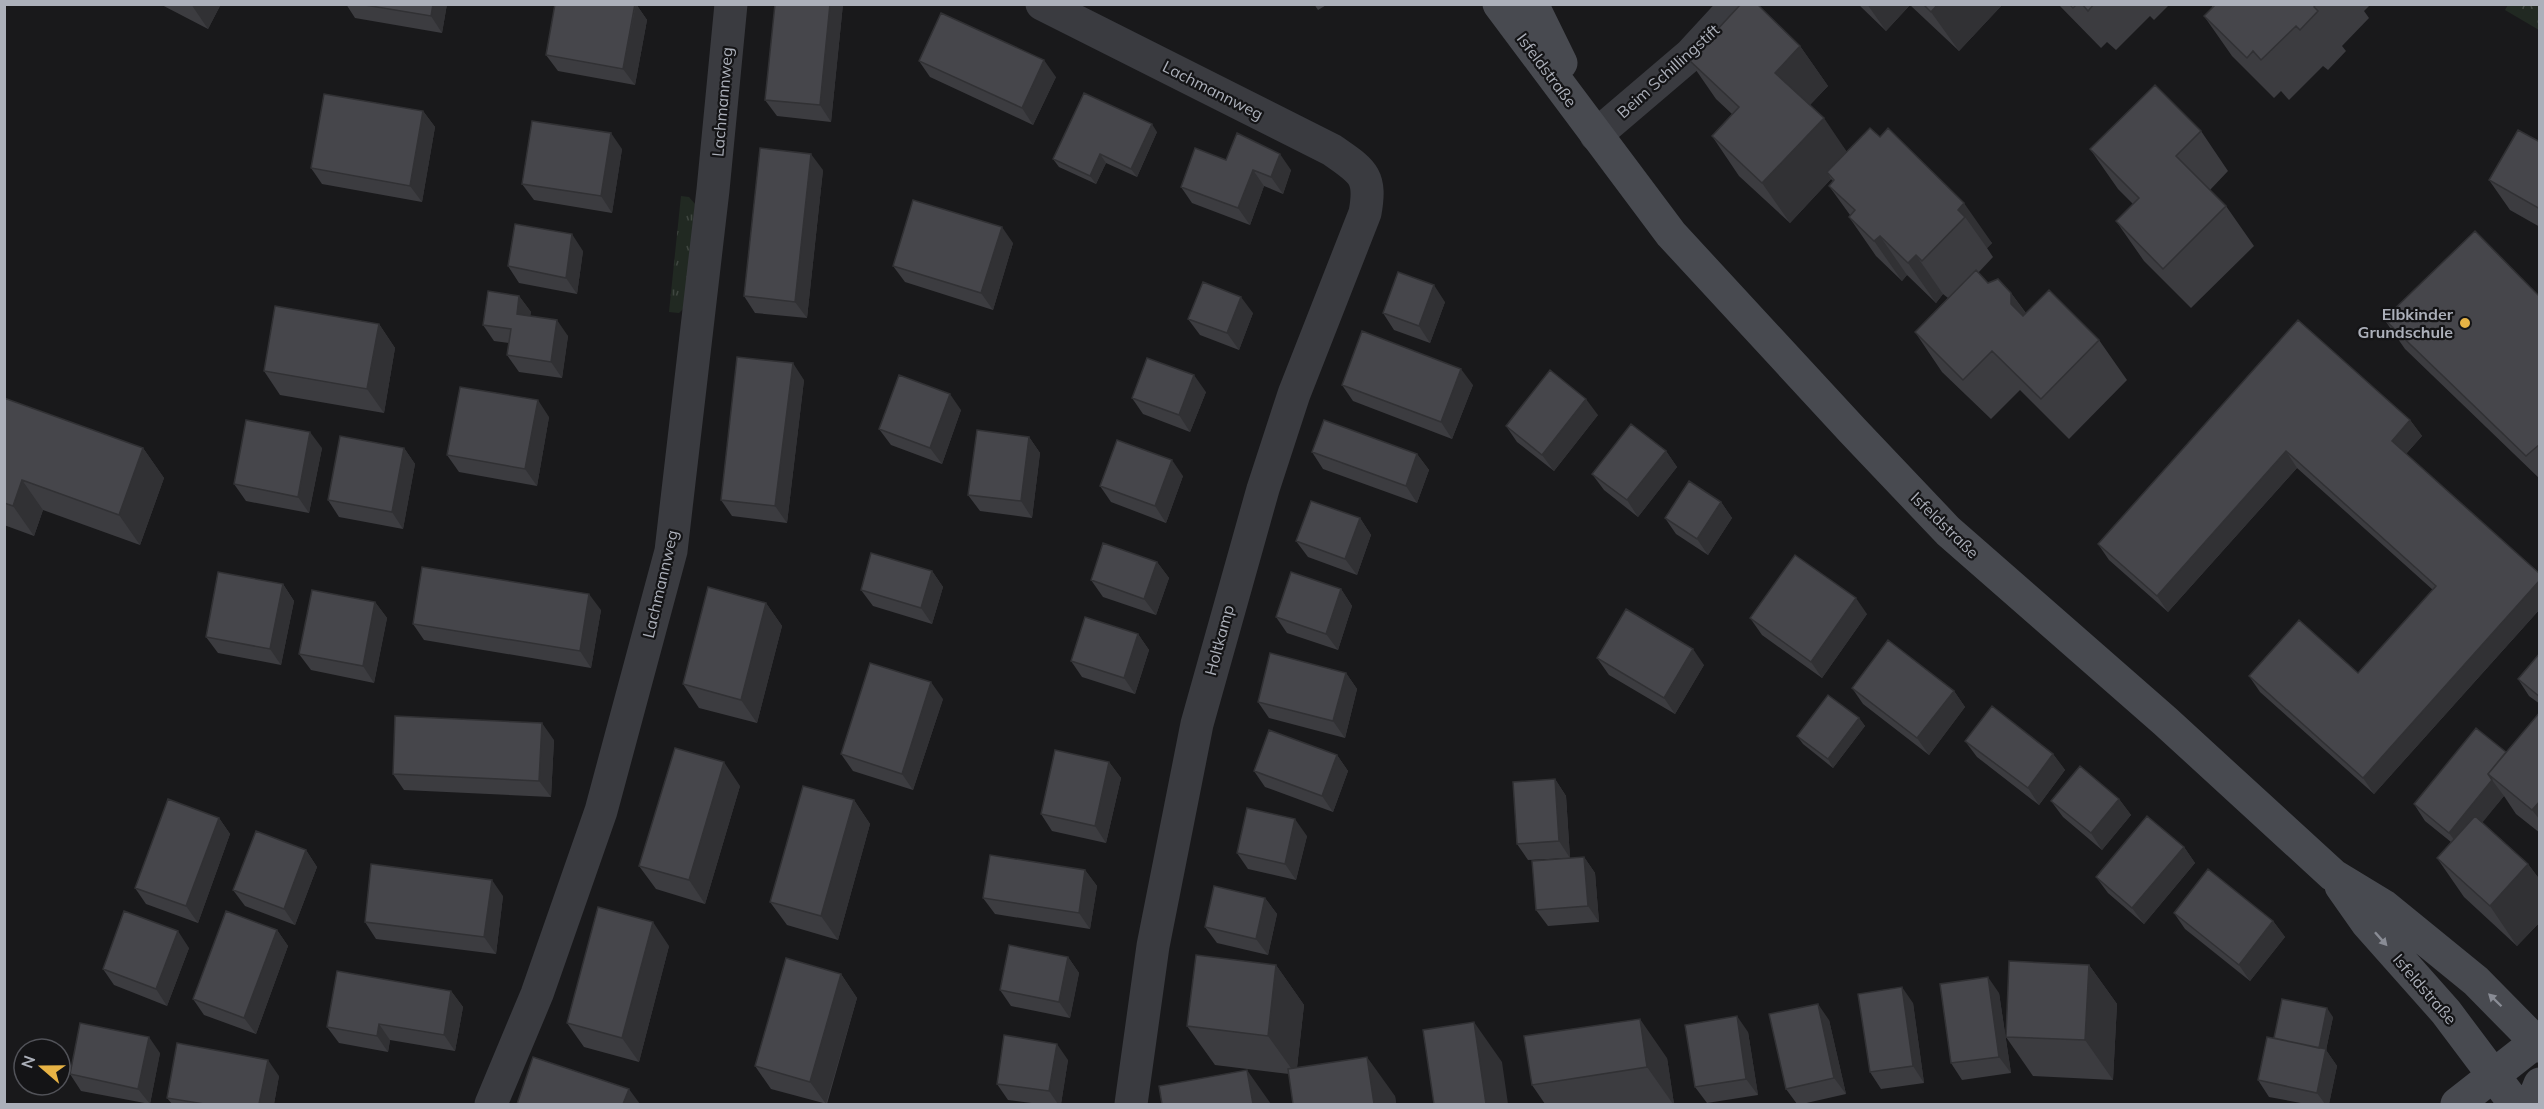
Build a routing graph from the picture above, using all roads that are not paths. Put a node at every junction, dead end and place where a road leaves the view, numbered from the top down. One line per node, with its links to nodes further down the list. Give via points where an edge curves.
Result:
1 (731, 4): 12 (street, Lachmannweg, via 671,551 601,811 537,994)
2 (1042, 4): 7 (street, Lachmannweg, via 1332,150 1365,177)
3 (1499, 4): 6 (main road, Isfeldstraße)
4 (1532, 4): 6 (main road, Isfeldstraße)
5 (1737, 4): 6 (street, Beim Schillingstift, via 1691,54)
6 (1596, 135): 8 (main road, Isfeldstraße, via 1671,234 1948,531)
7 (1369, 192): 13 (street, Holtkamp, via 1365,213 1294,394 1263,489 1200,713 1153,946)
8 (2333, 875): 9 (main road, Isfeldstraße, one-way to 8, via 2476,981 2384,906); 10 (main road, Isfeldstraße, one-way to 10, via 2367,923 2446,1012)
9 (2539, 1045): 10 (main road)
10 (2493, 1075): 14 (main road); 15 (main road, Isfeldstraße)
11 (2540, 1084): 16 (main road)
12 (491, 1104)
13 (1131, 1104)
14 (2457, 1104)
15 (2515, 1104)
16 (2532, 1104)

